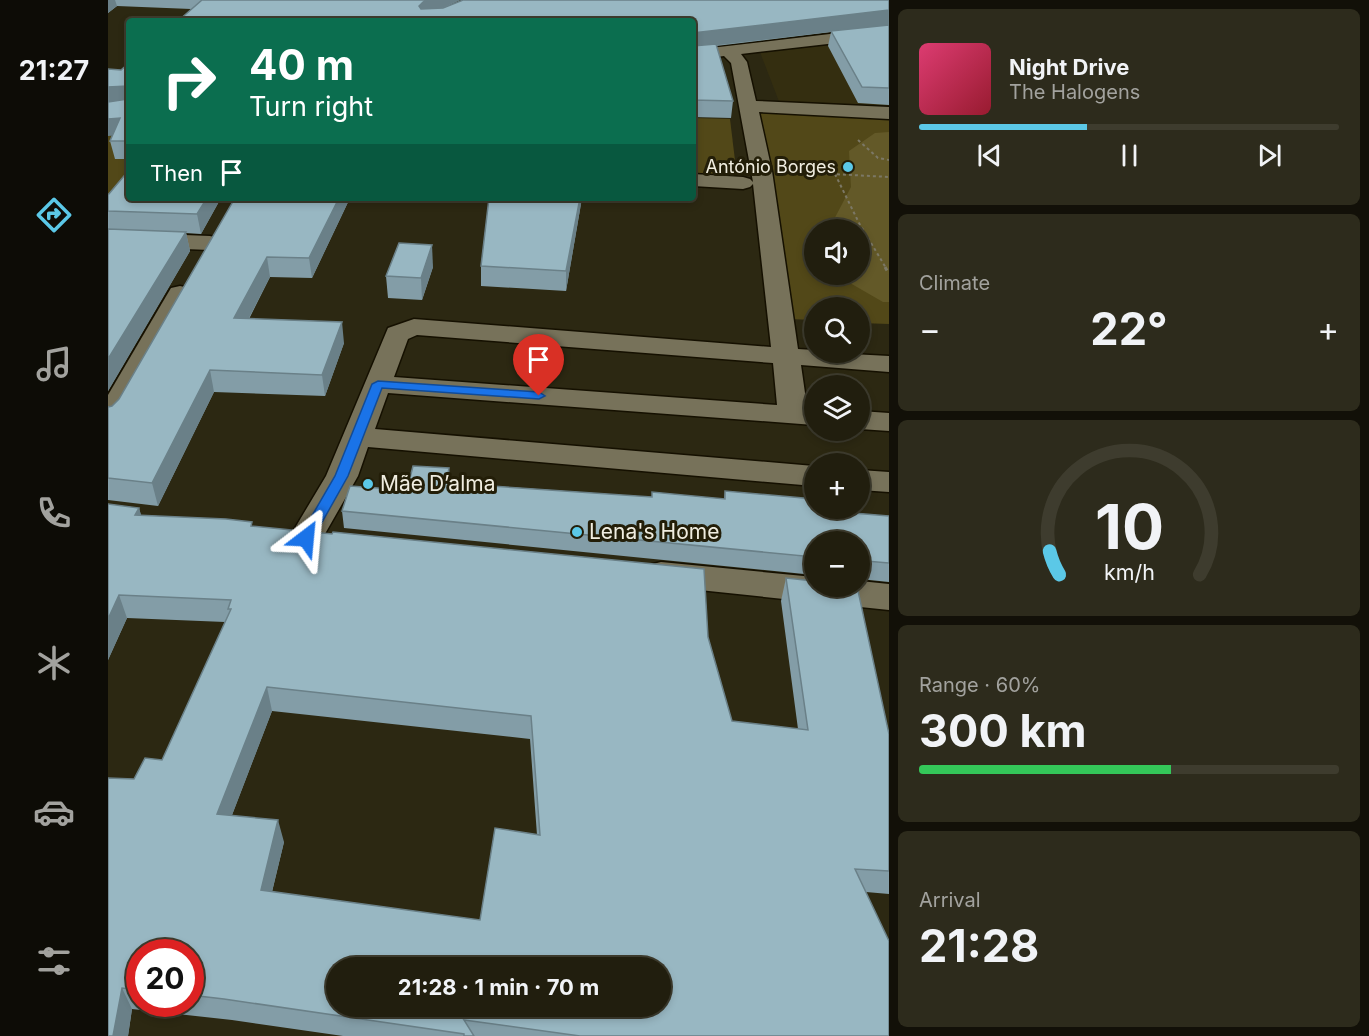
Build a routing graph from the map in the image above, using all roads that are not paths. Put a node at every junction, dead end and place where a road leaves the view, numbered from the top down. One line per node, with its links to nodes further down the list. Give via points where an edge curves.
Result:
1 (889, 32): 2 (street)
2 (728, 51): 3 (street); 4 (street, via 739,62)
3 (696, 55)
4 (749, 106): 5 (street); 9 (street, via 762,171)
5 (889, 113)
6 (696, 180): 7 (street)
7 (743, 183)
8 (108, 239): 11 (street, via 205,251)
9 (784, 343): 10 (street); 12 (street, via 414,327 397,334); 13 (street)
10 (889, 364)
11 (122, 368): 14 (street)
12 (378, 384): 13 (street); 17 (street)
13 (804, 415)
14 (108, 420)
15 (870, 421): 16 (street)
16 (889, 423)
17 (358, 437): 18 (street); 22 (street, via 342,476)
18 (804, 475)
19 (870, 481): 20 (street)
20 (889, 482)
21 (272, 534): 22 (street)
22 (306, 538): 23 (street)
23 (342, 542)
24 (627, 571): 25 (street)
25 (889, 597)

